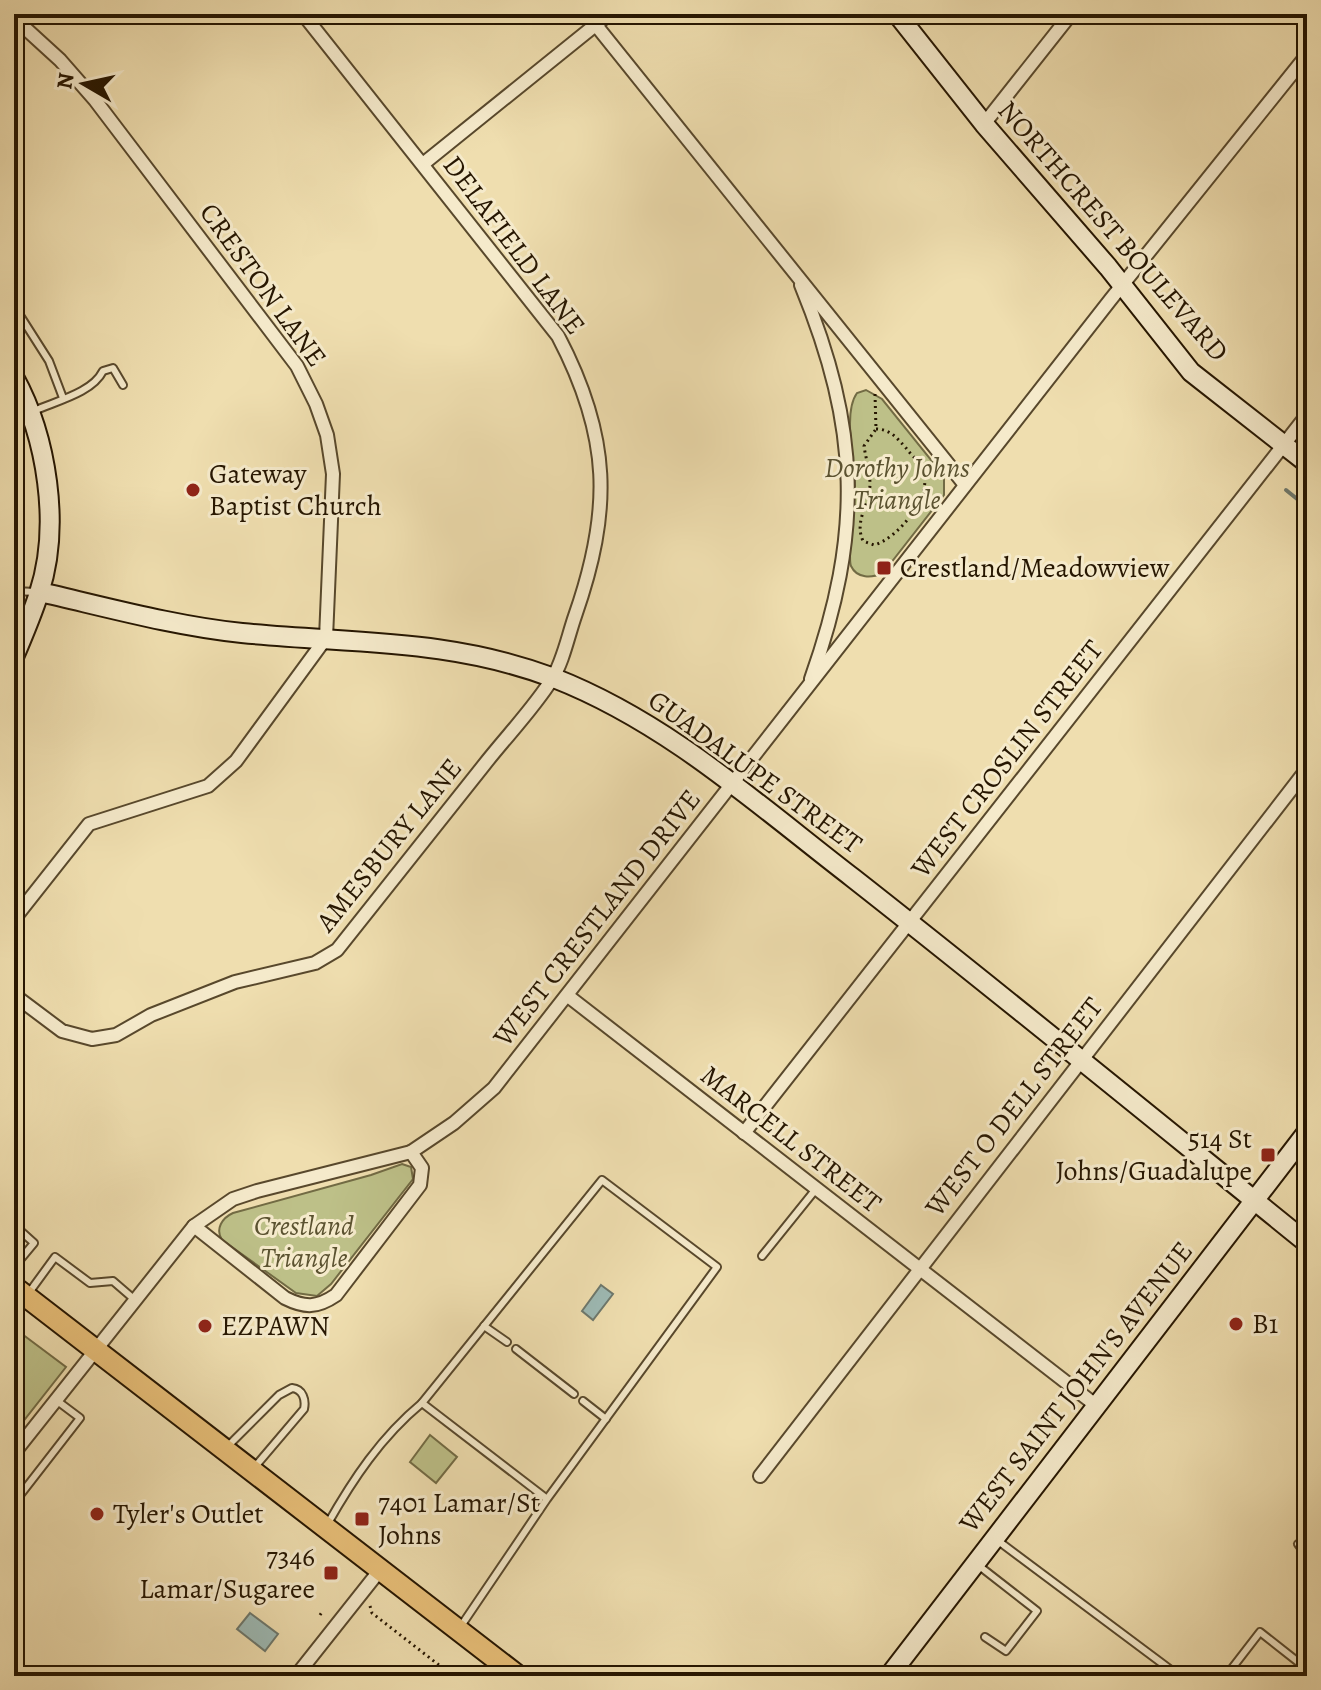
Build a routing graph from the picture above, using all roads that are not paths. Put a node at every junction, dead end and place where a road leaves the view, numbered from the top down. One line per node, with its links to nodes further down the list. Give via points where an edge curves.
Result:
1 (303, 14): 9 (street, DELAFIELD LANE)
2 (609, 14): 6 (street)
3 (897, 14): 8 (street, NORTHCREST BOULEVARD)
4 (1071, 14): 8 (street)
5 (14, 18): 25 (street, CRESTON LANE, via 95,100 297,366 327,435 333,474)
6 (591, 19): 9 (street); 12 (street)
7 (1307, 55): 13 (street, WEST CRESTLAND DRIVE)
8 (984, 124): 13 (street, NORTHCREST BOULEVARD)
9 (423, 164): 27 (street, DELAFIELD LANE, via 558,336 591,416 601,480 597,543)
10 (14, 237): 11 (lane)
11 (14, 250)
12 (795, 272): 22 (street); 28 (street, via 834,378 849,487 839,580)
13 (1122, 285): 20 (street, NORTHCREST BOULEVARD, via 1191,372); 22 (street, WEST CRESTLAND DRIVE)
14 (14, 306): 17 (lane, via 49,361)
15 (15, 381): 18 (street)
16 (123, 385): 17 (lane, via 113,368 103,371 90,387)
17 (63, 398): 18 (lane)
18 (30, 412): 24 (street, via 49,513)
19 (1307, 415): 20 (street, WEST CROSLIN STREET)
20 (1284, 445): 21 (street, NORTHCREST BOULEVARD); 32 (street, WEST CROSLIN STREET)
21 (1307, 463)
22 (965, 485): 28 (street, WEST CRESTLAND DRIVE)
23 (14, 591): 24 (lane)
24 (40, 592): 25 (street, GUADALUPE STREET, via 240,633); 26 (street)
25 (326, 638): 27 (street, GUADALUPE STREET, via 442,648); 31 (street, via 236,761 208,786 89,824)
26 (14, 657)
27 (553, 678): 30 (street, GUADALUPE STREET, via 627,711); 33 (street, AMESBURY LANE, via 337,950 315,963 235,982 151,1015 116,1035 92,1039 62,1031)
28 (807, 689): 30 (street, WEST CRESTLAND DRIVE)
29 (1307, 769): 35 (street, WEST O DELL STREET)
30 (733, 784): 32 (street, GUADALUPE STREET); 34 (street, WEST CRESTLAND DRIVE)
31 (14, 919)
32 (909, 922): 35 (street, GUADALUPE STREET); 37 (street, WEST CROSLIN STREET)
33 (14, 995)
34 (568, 996): 37 (street, MARCELL STREET); 38 (street, WEST CRESTLAND DRIVE, via 494,1088)
35 (1081, 1061): 40 (street, GUADALUPE STREET); 46 (street, WEST O DELL STREET)
36 (1307, 1132): 40 (street, WEST SAINT JOHN'S AVENUE)
37 (744, 1133): 39 (street, MARCELL STREET)
38 (411, 1152): 42 (street, WEST CRESTLAND DRIVE, via 257,1191 216,1209); 42 (street, via 422,1168 420,1185 336,1295 318,1306 285,1298)
39 (816, 1189): 44 (lane); 46 (street, MARCELL STREET)
40 (1254, 1201): 43 (street, GUADALUPE STREET); 57 (street, WEST SAINT JOHN'S AVENUE)
41 (14, 1225): 45 (lane, via 34,1243)
42 (194, 1226): 48 (street, WEST CRESTLAND DRIVE)
43 (1307, 1243)
44 (762, 1256)
45 (14, 1267)
46 (919, 1269): 57 (street, MARCELL STREET); 62 (street, WEST O DELL STREET)
47 (20, 1292): 48 (lane, via 55,1257 90,1283 113,1281); 52 (main road)
48 (135, 1300): 52 (street, WEST CRESTLAND DRIVE)
49 (484, 1326): 50 (lane); 56 (lane); 58 (lane, via 602,1180 717,1267)
50 (507, 1342)
51 (516, 1349): 53 (lane)
52 (95, 1350): 54 (street, WEST CRESTLAND DRIVE); 59 (main road)
53 (574, 1394)
54 (56, 1400): 60 (street, WEST CRESTLAND DRIVE); 64 (lane, via 80,1418)
55 (583, 1401): 58 (lane)
56 (422, 1403): 63 (lane); 65 (lane, via 357,1472)
57 (1098, 1407): 66 (street, WEST SAINT JOHN'S AVENUE)
58 (606, 1419): 63 (lane)
59 (224, 1449): 61 (main road); 61 (lane, via 279,1395 296,1388 305,1399 304,1409)
60 (14, 1453)
61 (251, 1470): 65 (main road)
62 (760, 1476)
63 (547, 1499): 71 (lane)
64 (14, 1503)
65 (325, 1527): 70 (main road)
66 (994, 1537): 69 (street, WEST SAINT JOHN'S AVENUE); 78 (lane)
67 (1298, 1544): 68 (lane)
68 (1307, 1556)
69 (975, 1563): 72 (lane, via 1037,1611 1006,1651); 74 (street, WEST SAINT JOHN'S AVENUE)
70 (380, 1570): 71 (main road); 75 (street)
71 (459, 1629): 76 (main road)
72 (985, 1637)
73 (1307, 1669): 79 (lane, via 1260,1632)
74 (894, 1670): 77 (lane)
75 (296, 1676)
76 (518, 1676)
77 (916, 1676)
78 (1179, 1676)
79 (1226, 1676)

